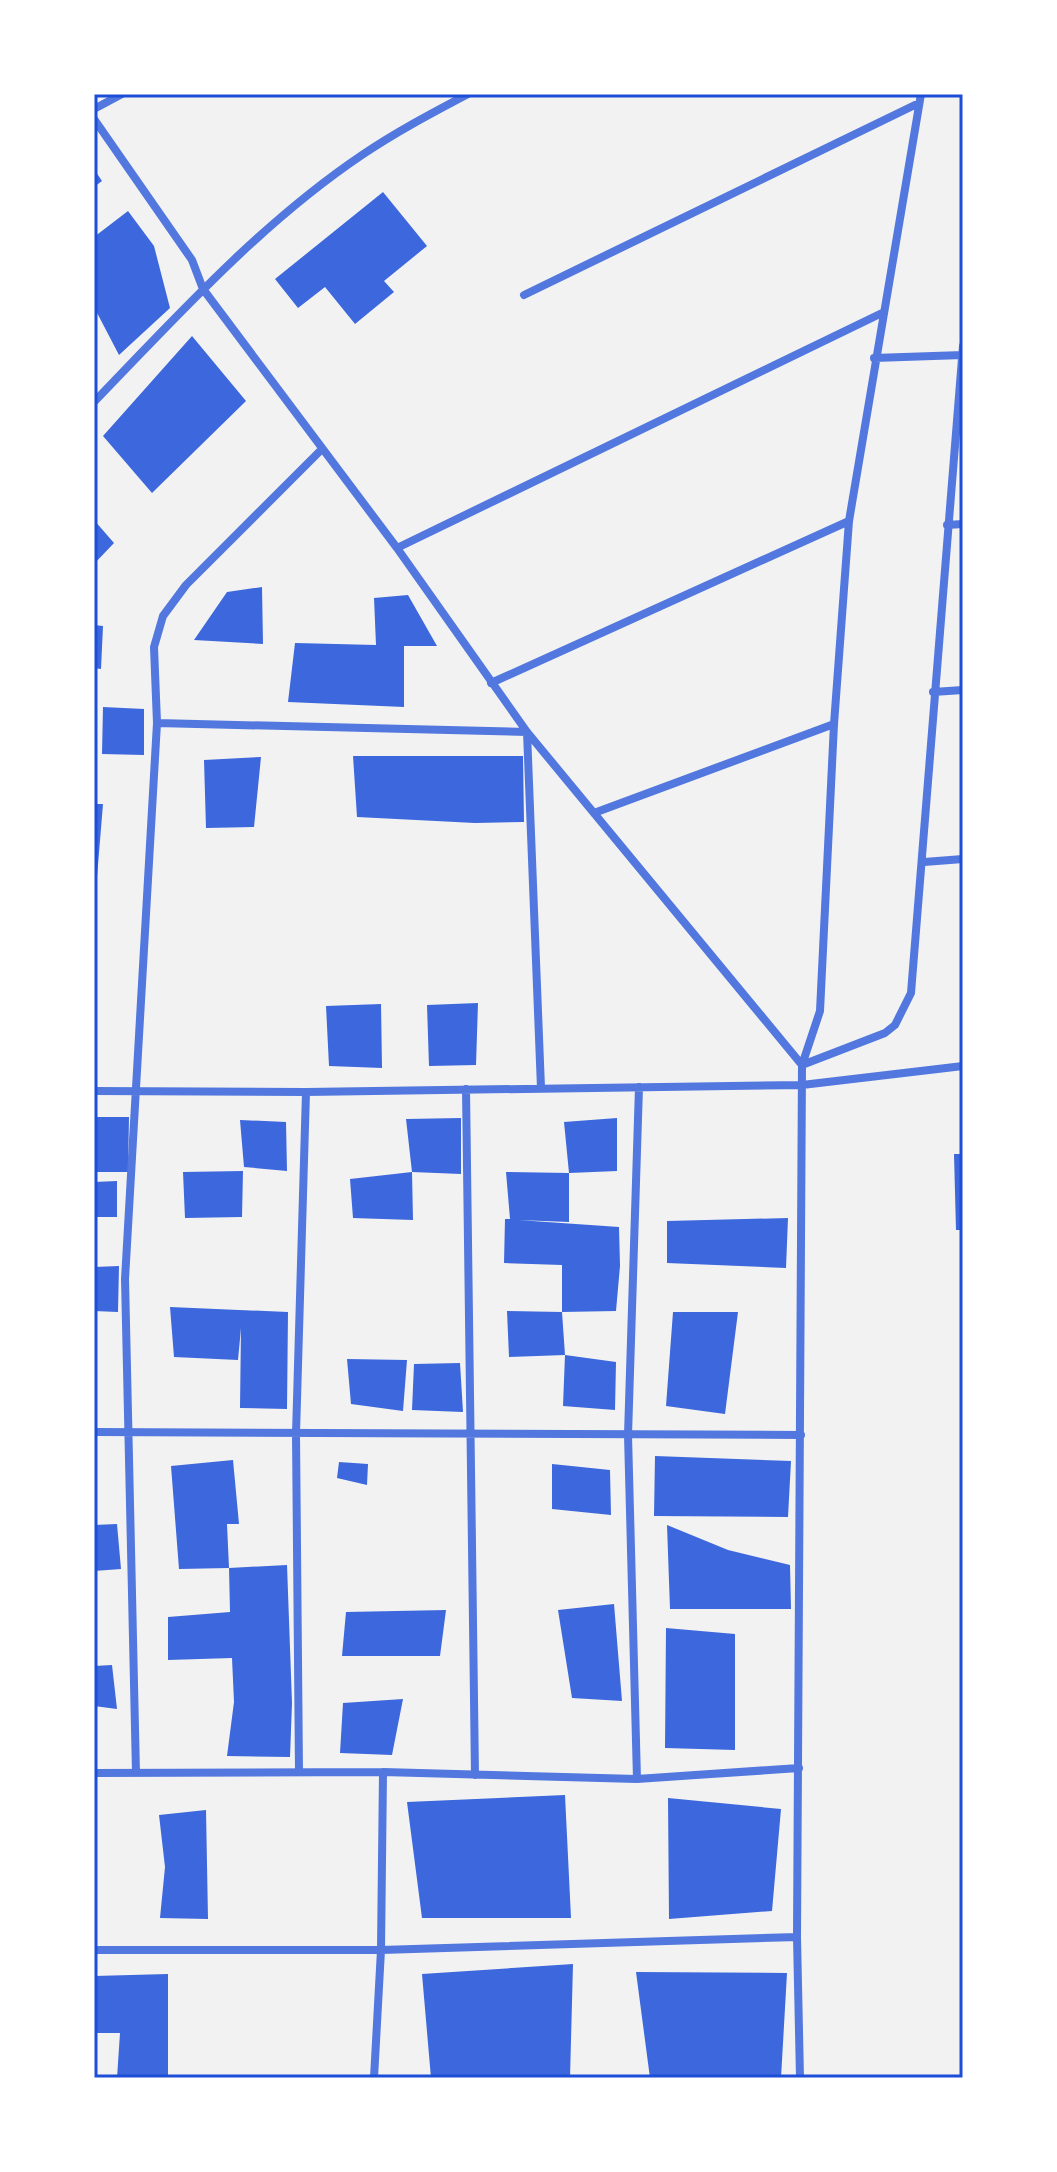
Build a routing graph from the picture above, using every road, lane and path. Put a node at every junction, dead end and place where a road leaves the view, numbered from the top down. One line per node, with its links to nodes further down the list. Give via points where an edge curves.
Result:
1 (122, 94): 4 (street)
2 (468, 94): 6 (street, via 362,155)
3 (920, 98): 7 (street); 8 (street)
4 (94, 109)
5 (94, 119): 6 (street, via 192,260)
6 (203, 289): 11 (street); 12 (street)
7 (524, 295)
8 (882, 313): 10 (street); 16 (street)
9 (962, 352): 10 (street); 15 (street)
10 (874, 358): 13 (street)
11 (94, 402)
12 (322, 449): 16 (street); 20 (street, via 186,585 163,616 154,647)
13 (849, 521): 17 (street); 21 (street)
14 (963, 524): 15 (street)
15 (947, 525): 19 (street)
16 (397, 548): 17 (street)
17 (491, 683): 22 (street)
18 (963, 690): 19 (street)
19 (933, 692): 25 (street)
20 (157, 723): 22 (street); 32 (street)
21 (834, 724): 23 (street); 26 (street, via 820,1011)
22 (527, 732): 23 (street); 30 (street)
23 (594, 813): 26 (street)
24 (963, 859): 25 (street)
25 (924, 862): 26 (street, via 906,1009 885,1033)
26 (802, 1065): 28 (street)
27 (963, 1066): 28 (street)
28 (802, 1085): 29 (street); 40 (street)
29 (639, 1087): 30 (street); 39 (street)
30 (541, 1088): 31 (street)
31 (466, 1089): 34 (street); 38 (street)
32 (134, 1090): 33 (street); 34 (street); 36 (street, via 125,1279)
33 (94, 1091)
34 (306, 1092): 37 (street)
35 (94, 1432): 36 (street)
36 (128, 1432): 37 (street); 45 (street)
37 (296, 1434): 38 (street); 42 (street)
38 (471, 1434): 39 (street); 46 (street)
39 (628, 1435): 40 (street); 47 (street)
40 (801, 1435): 41 (street)
41 (799, 1768): 47 (street); 48 (street)
42 (299, 1772): 43 (street); 45 (street)
43 (383, 1772): 46 (street); 50 (street)
44 (94, 1773): 45 (street)
45 (136, 1773)
46 (475, 1775): 47 (street)
47 (637, 1779)
48 (797, 1937): 50 (street); 52 (street)
49 (94, 1950): 50 (street)
50 (381, 1950): 51 (street)
51 (374, 2078)
52 (800, 2078)

